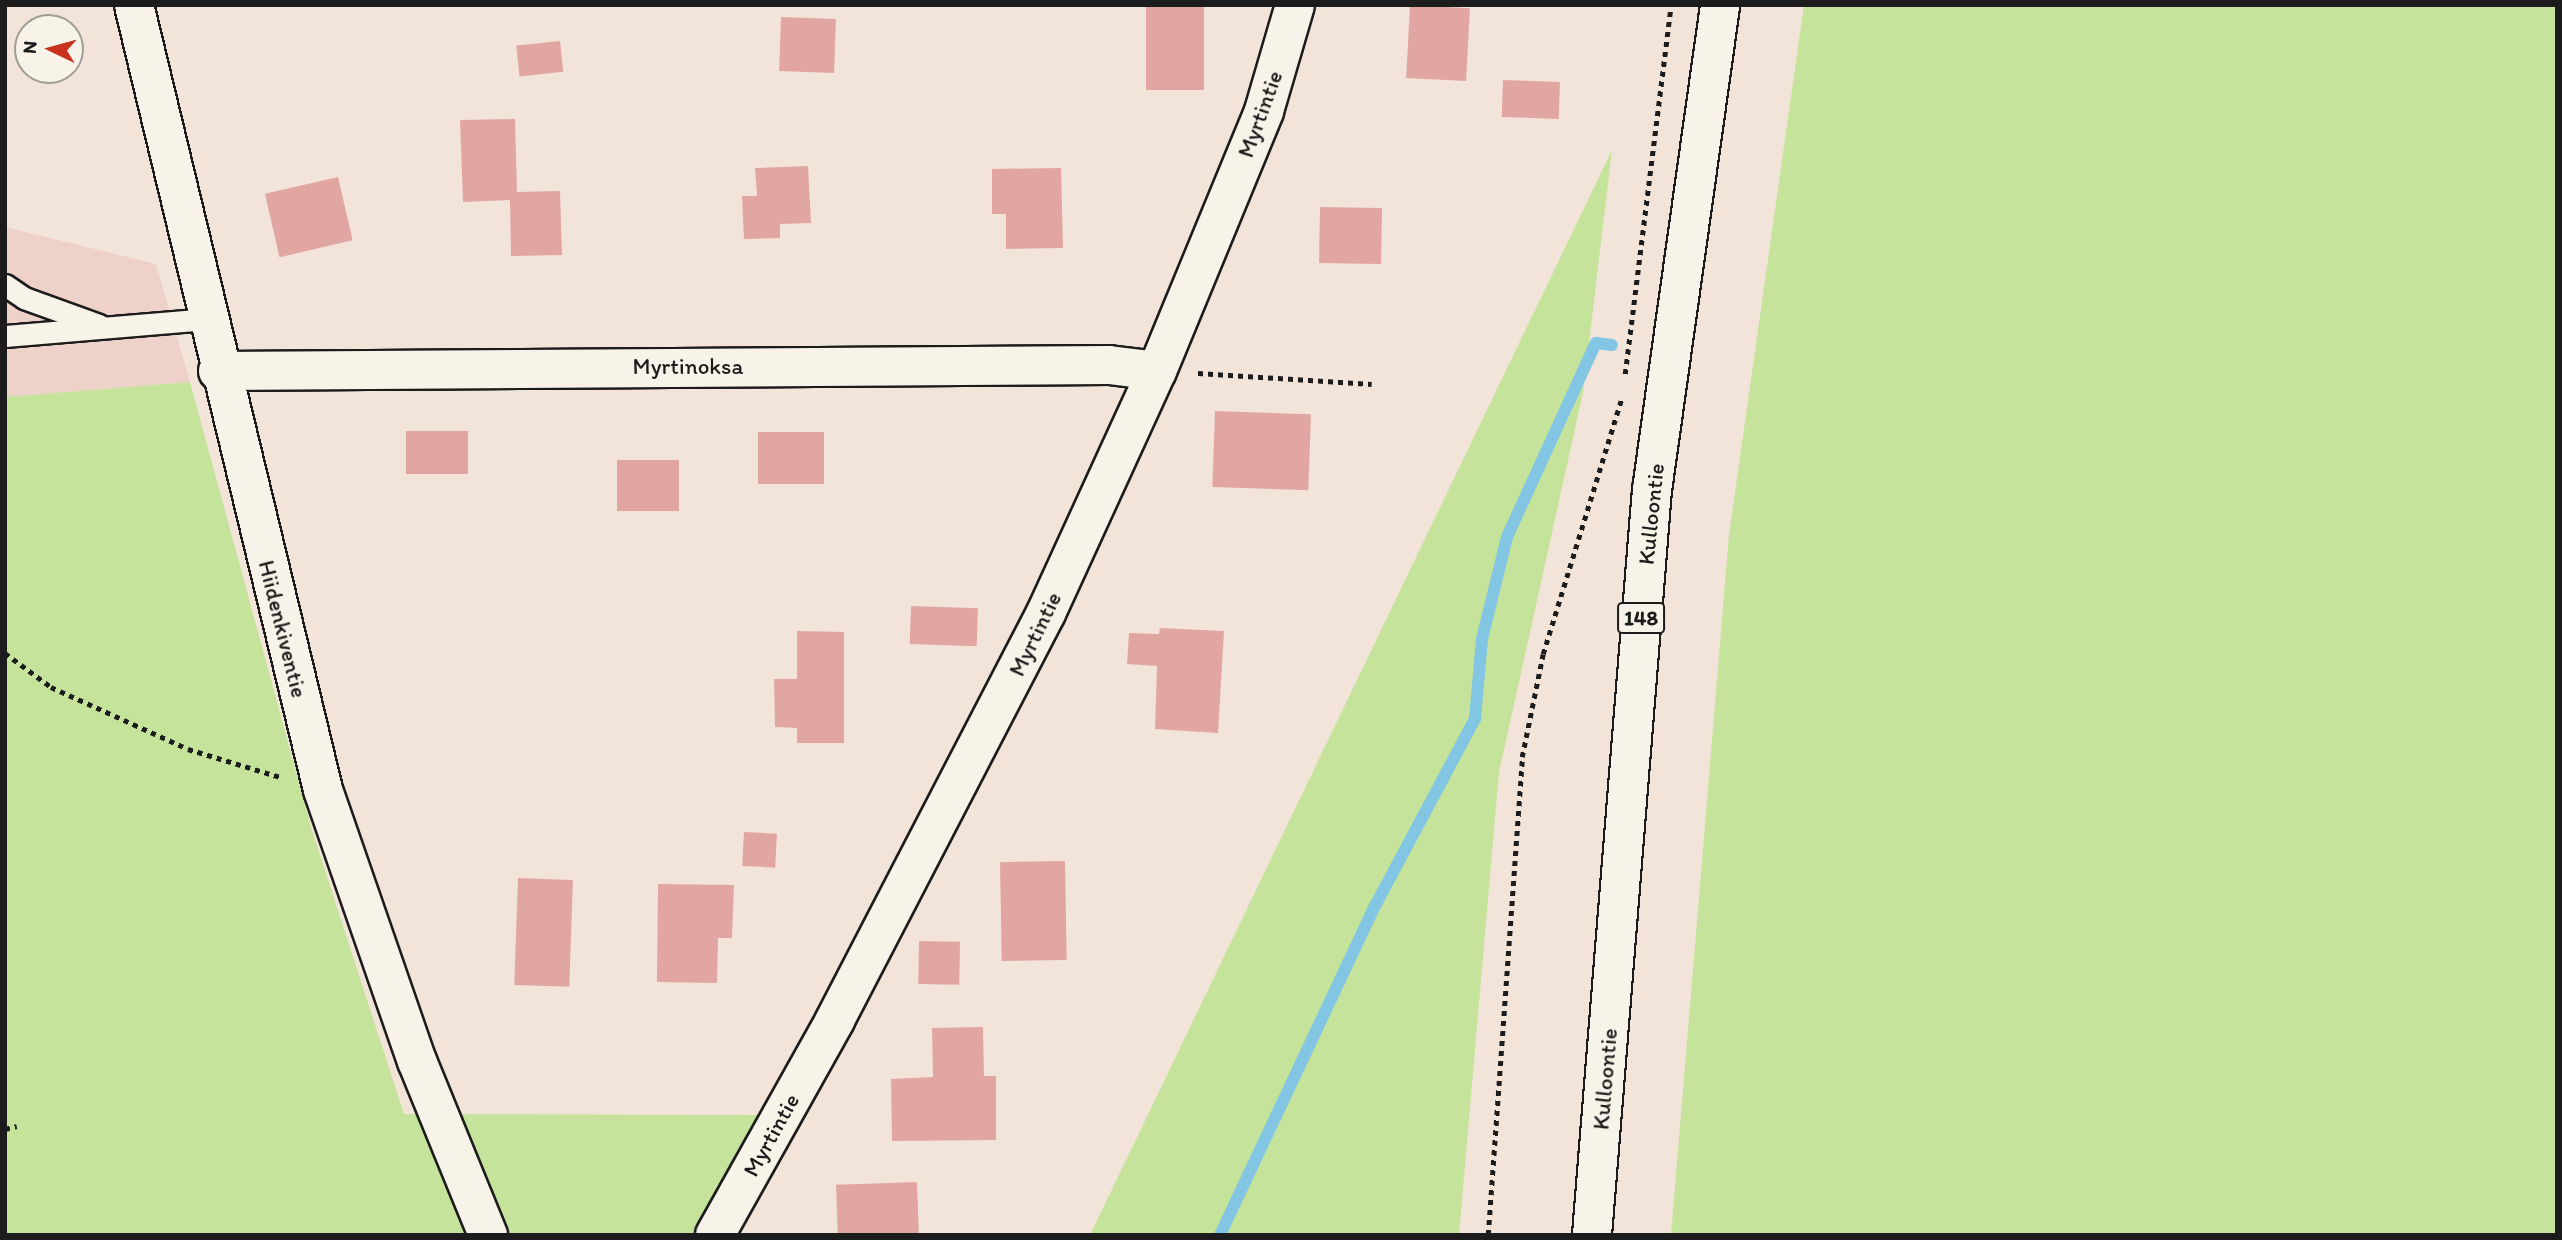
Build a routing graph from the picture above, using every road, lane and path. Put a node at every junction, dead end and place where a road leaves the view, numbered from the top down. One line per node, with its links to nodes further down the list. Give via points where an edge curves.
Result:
1 (134, 5): 6 (street, Hiidenkiventie)
2 (1295, 5): 10 (street, Myrtintie, via 1264,111)
3 (1671, 5): 18 (path, via 1621,402 1543,654 1522,757)
4 (1720, 5): 19 (street, Kulloontie / 148, via 1652,490)
5 (5, 285): 7 (lane, via 24,298)
6 (206, 319): 7 (lane); 9 (street, Hiidenkiventie)
7 (108, 328): 8 (lane)
8 (5, 336)
9 (218, 371): 10 (street, Myrtinoksa, via 1108,365); 13 (street, Hiidenkiventie)
10 (1157, 371): 11 (path); 17 (street, Myrtintie, via 1010,684 841,1008)
11 (1372, 384)
12 (5, 653): 13 (path, via 51,687 188,749)
13 (323, 790): 16 (street, Hiidenkiventie, via 417,1061)
14 (16, 1126): 15 (path)
15 (5, 1129)
16 (488, 1235)
17 (715, 1235)
18 (1488, 1235)
19 (1592, 1235)

